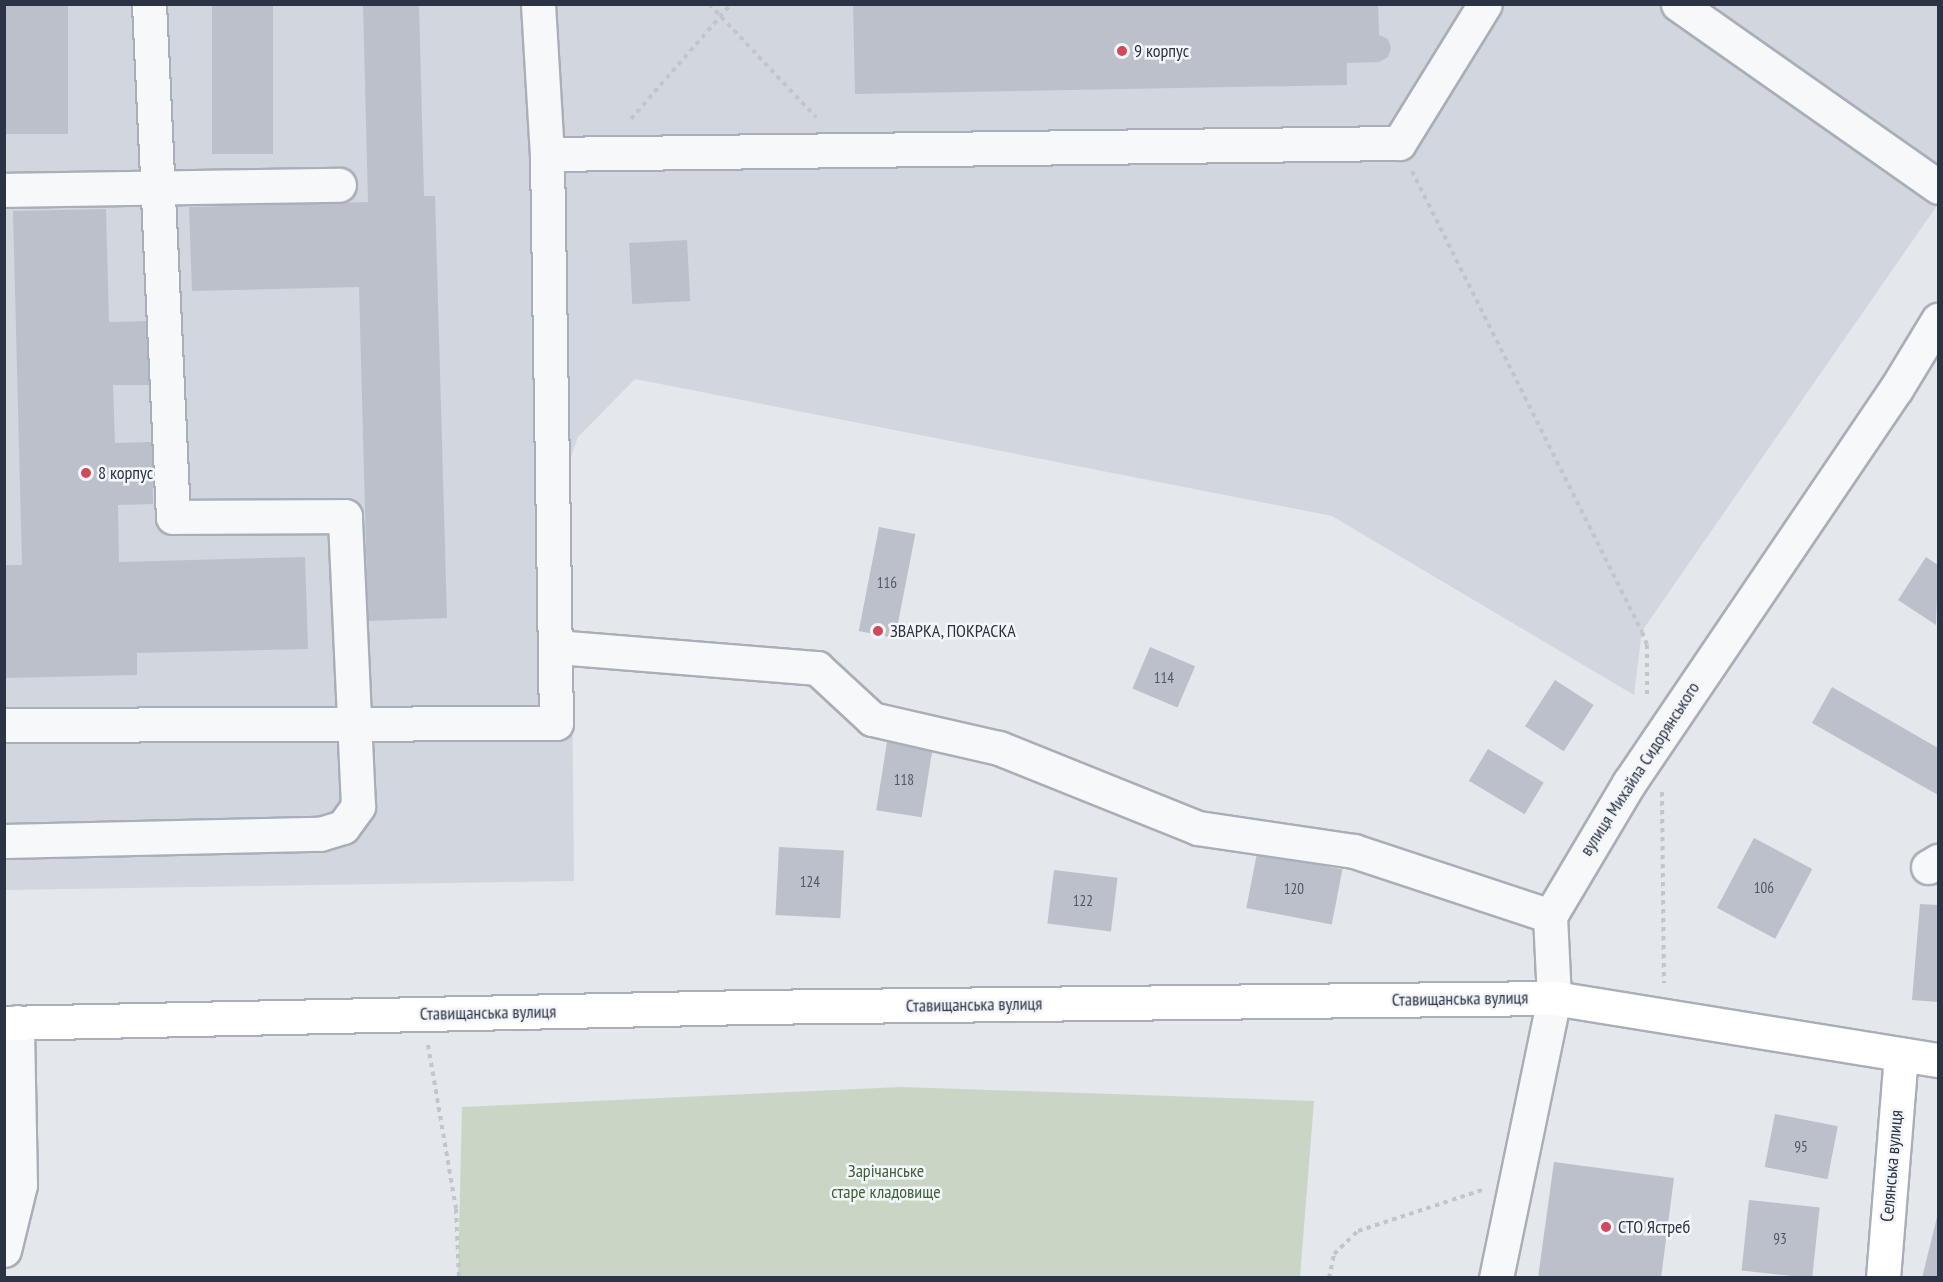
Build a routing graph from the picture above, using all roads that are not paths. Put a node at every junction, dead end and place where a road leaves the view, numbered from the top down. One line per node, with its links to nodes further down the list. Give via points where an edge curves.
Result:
1 (149, 4): 8 (street)
2 (538, 4): 5 (street)
3 (1485, 4): 5 (street, via 1399,143)
4 (1678, 4): 7 (street)
5 (547, 154): 11 (street)
6 (339, 185): 8 (street)
7 (1938, 187)
8 (160, 189): 9 (street); 12 (street, via 173,517 345,516)
9 (4, 190)
10 (1938, 320): 15 (street, вулиця Михайла Сидорянського, via 1890,399 1654,745 1580,860)
11 (556, 647): 12 (street, via 556,723); 15 (street, via 817,668 872,719 999,748 1198,828 1354,851)
12 (357, 724): 13 (street); 14 (street, via 358,806 343,827 320,834)
13 (4, 725)
14 (4, 841)
15 (1550, 916): 16 (street)
16 (1554, 998): 17 (main road, Ставищанська вулиця); 18 (main road, Ставищанська вулиця); 21 (street)
17 (11, 1023): 20 (street, via 20,1185)
18 (1901, 1055): 19 (main road, Ставищанська вулиця); 22 (main road, Селянська вулиця)
19 (1938, 1060)
20 (4, 1250)
21 (1496, 1278)
22 (1883, 1278)

